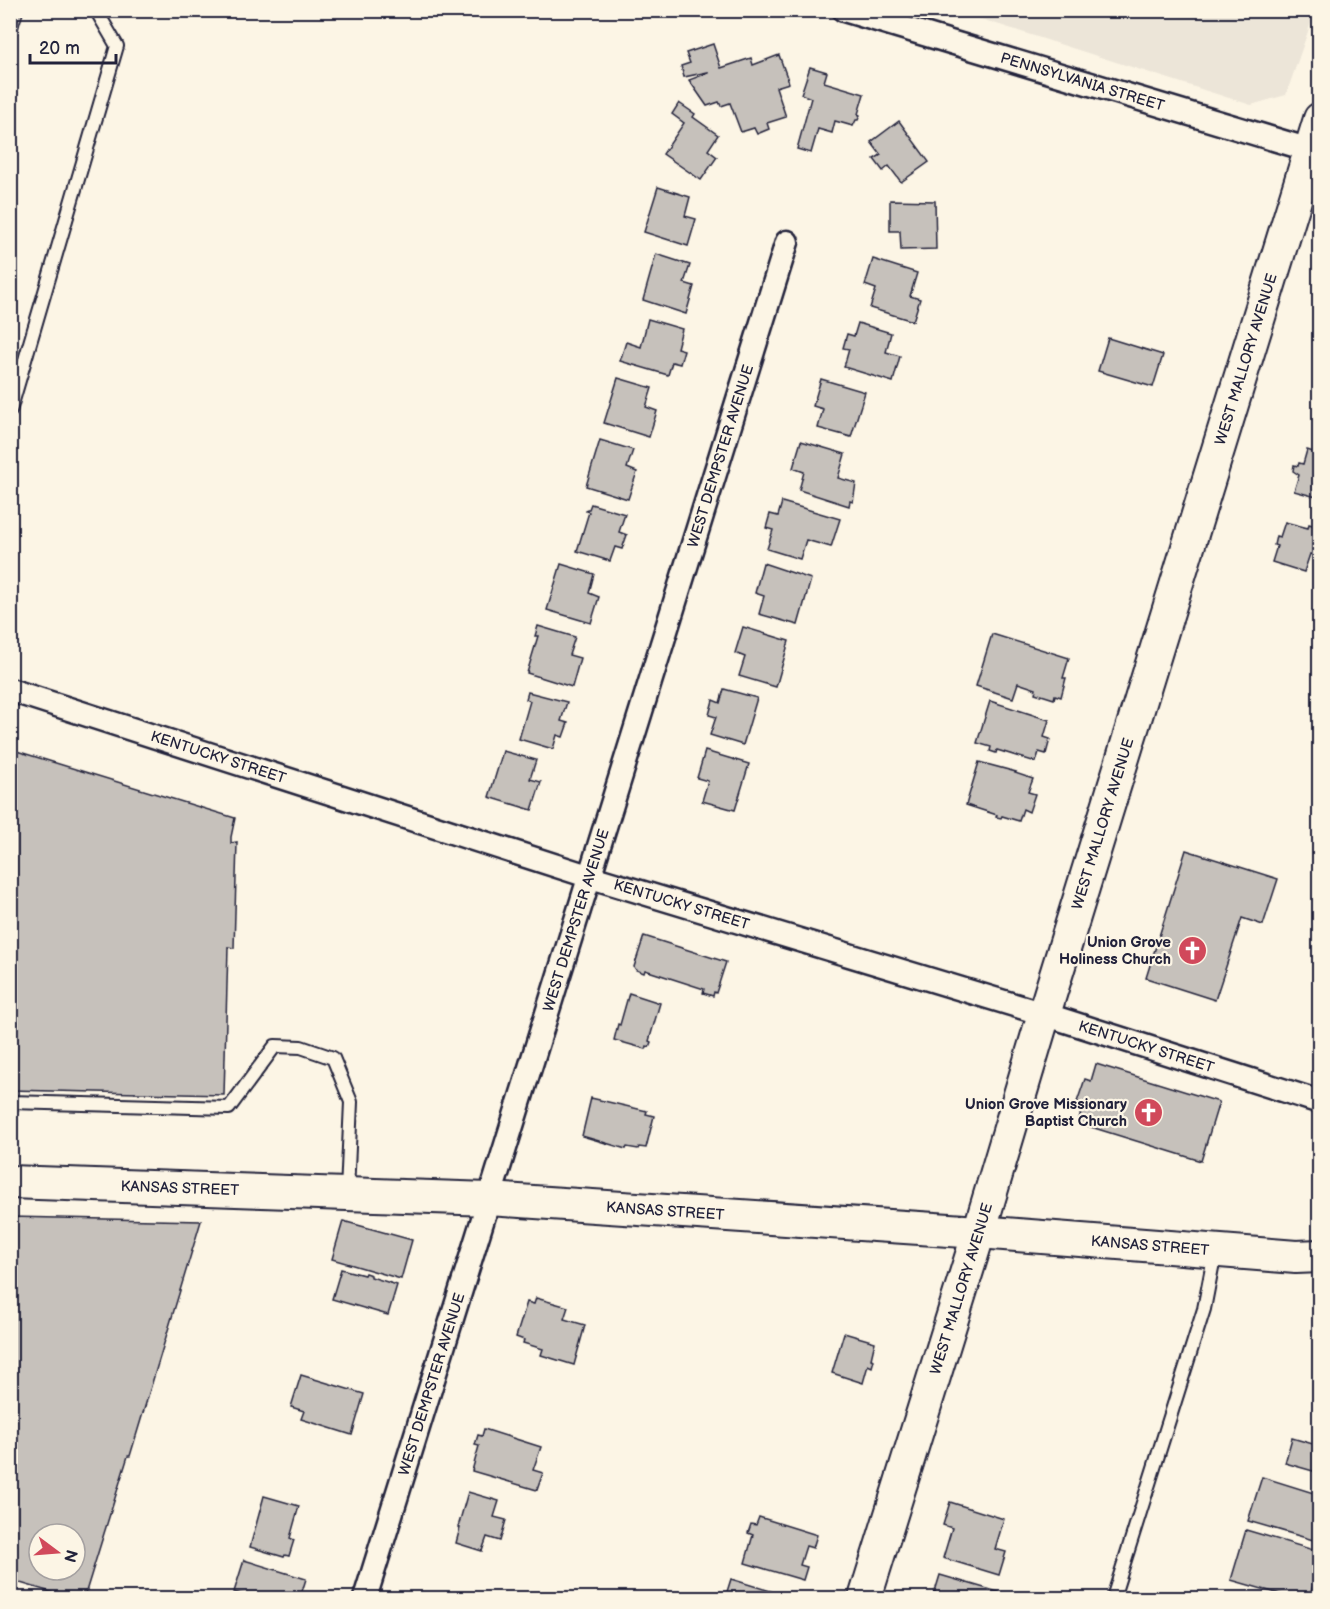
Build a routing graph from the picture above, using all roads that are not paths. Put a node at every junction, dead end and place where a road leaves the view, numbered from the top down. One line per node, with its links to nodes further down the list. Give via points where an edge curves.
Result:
1 (96, 10): 6 (lane, via 117,46)
2 (844, 10): 4 (street, PENNSYLVANIA STREET)
3 (1320, 119): 4 (main road, WEST MALLORY AVENUE)
4 (1314, 151): 9 (main road, WEST MALLORY AVENUE)
5 (786, 242): 8 (street, WEST DEMPSTER AVENUE)
6 (10, 411)
7 (10, 690): 8 (street, KENTUCKY STREET)
8 (591, 877): 9 (street, KENTUCKY STREET); 14 (street, WEST DEMPSTER AVENUE)
9 (1044, 1014): 11 (street, KENTUCKY STREET); 15 (main road, WEST MALLORY AVENUE)
10 (10, 1102): 13 (lane, via 229,1108 275,1046 301,1047 333,1058 351,1102)
11 (1320, 1102)
12 (10, 1182): 13 (main road, KANSAS STREET)
13 (347, 1194): 14 (main road, KANSAS STREET)
14 (489, 1199): 15 (main road, KANSAS STREET); 18 (street, WEST DEMPSTER AVENUE)
15 (980, 1232): 16 (main road, KANSAS STREET); 19 (main road, WEST MALLORY AVENUE)
16 (1216, 1250): 17 (main road, KANSAS STREET); 20 (lane, via 1204,1309)
17 (1320, 1256)
18 (365, 1599)
19 (865, 1599)
20 (1113, 1599)

